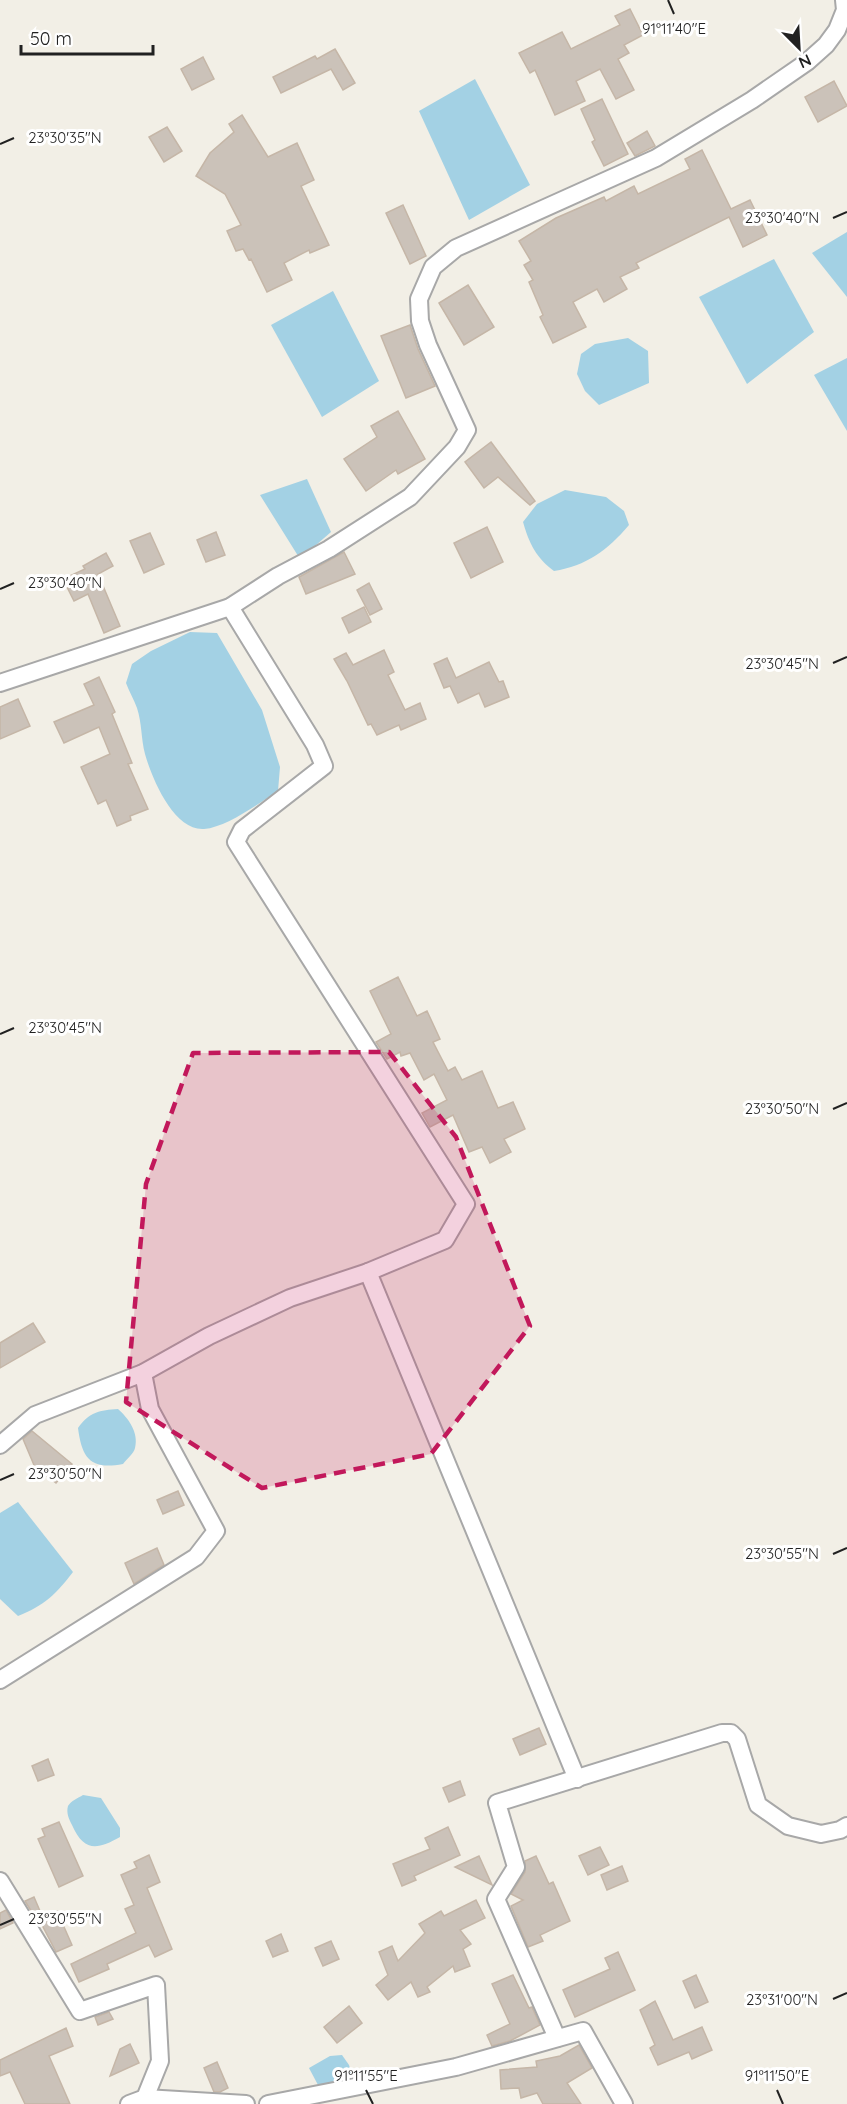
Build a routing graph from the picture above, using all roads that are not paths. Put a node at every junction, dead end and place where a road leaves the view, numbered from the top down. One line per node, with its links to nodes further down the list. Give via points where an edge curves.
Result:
1 (844, 0): 2 (street, via 845,10 837,30 826,45 752,100 656,158 456,249 433,267 419,299 420,321 467,430 457,447 410,497)
2 (230, 607): 3 (street); 4 (street, via 324,766 242,830 236,842 466,1204 444,1240)
3 (0, 683)
4 (368, 1272): 5 (street, via 290,1298); 8 (street)
5 (143, 1372): 6 (street, via 35,1415); 7 (street, via 150,1409 216,1531 196,1557)
6 (0, 1445)
7 (0, 1680)
8 (577, 1779): 9 (street, via 731,1733 737,1739 758,1805 788,1826 820,1834); 11 (street, via 497,1803 516,1868 496,1899)
9 (847, 1826)
10 (0, 1881): 12 (street, via 80,2011 156,1985 160,2061)
11 (557, 2038): 15 (street, via 456,2067); 16 (street, via 583,2031)
12 (145, 2098): 13 (street); 14 (street)
13 (129, 2104)
14 (246, 2104)
15 (268, 2104)
16 (624, 2104)

